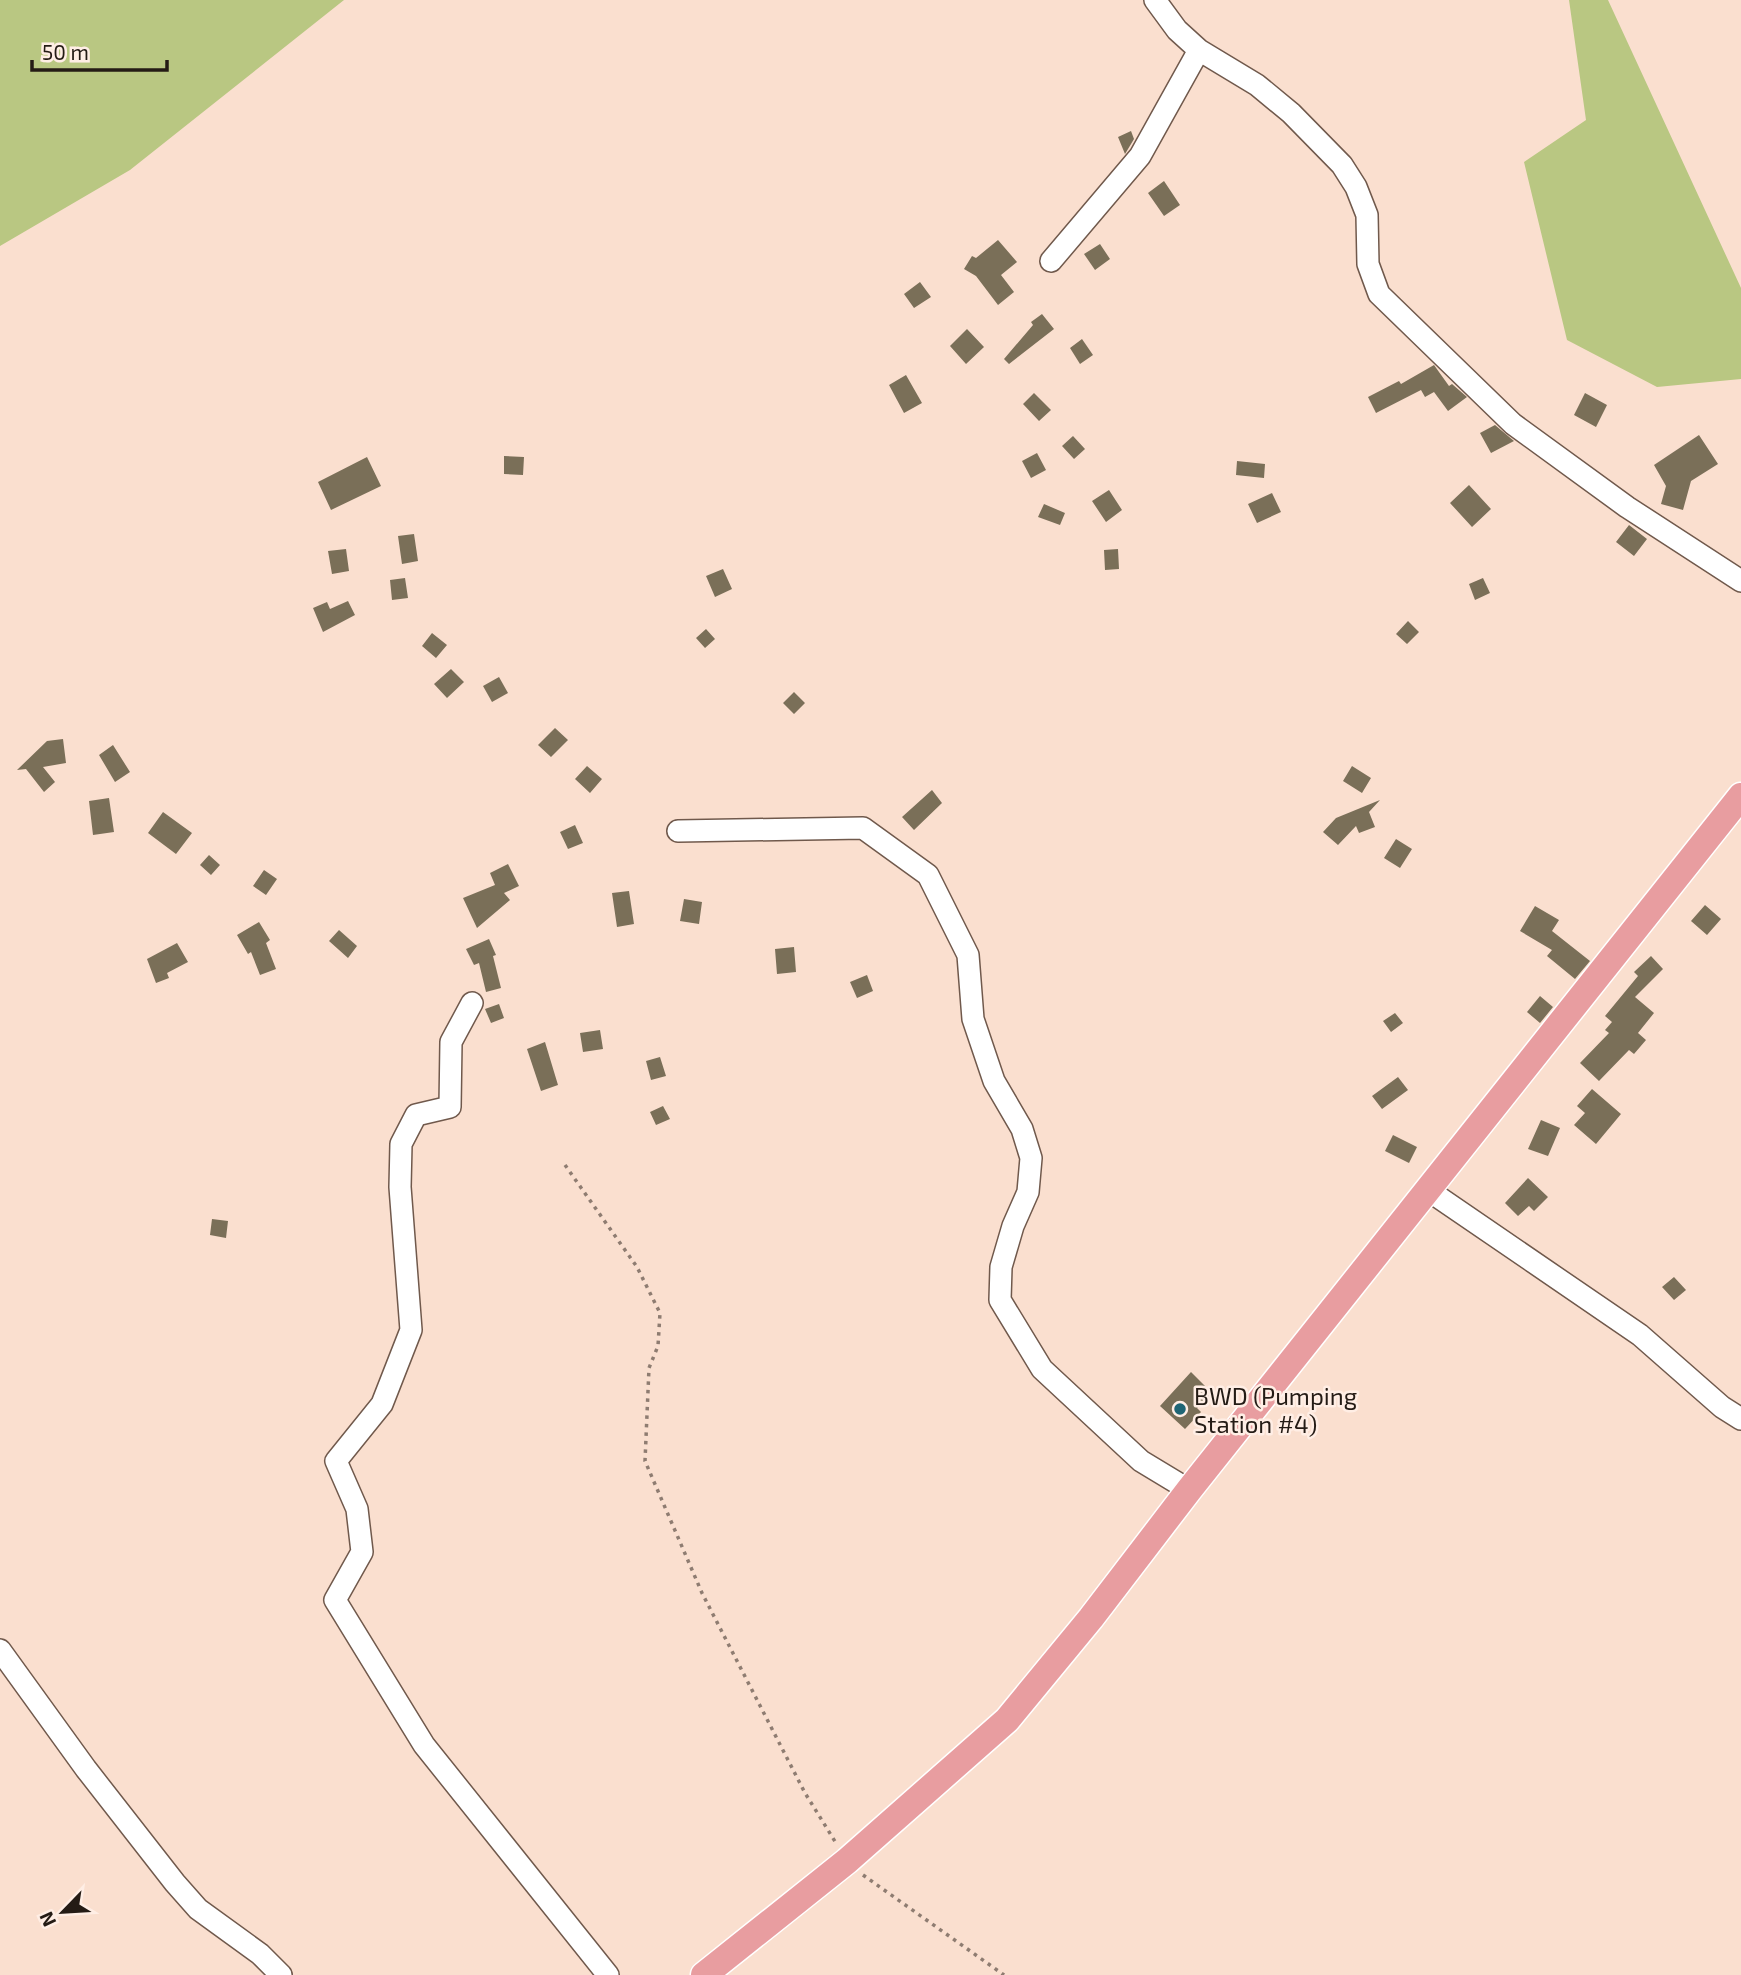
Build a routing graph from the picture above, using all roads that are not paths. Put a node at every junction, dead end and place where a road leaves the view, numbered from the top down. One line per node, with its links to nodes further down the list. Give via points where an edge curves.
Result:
1 (1155, 0): 2 (street)
2 (1199, 50): 3 (street, via 1140,156); 4 (street, via 1283,106 1342,165 1367,215 1368,264 1378,294 1513,424 1627,507)
3 (1051, 261)
4 (1741, 581)
5 (1741, 796): 8 (main road)
6 (678, 831): 10 (street, via 863,828 928,875 968,955 973,1019 994,1081 1022,1129 1031,1158 1028,1192 1001,1267 1000,1300 1042,1368 1141,1461)
7 (472, 1003): 13 (street, via 452,1042 450,1107 416,1115 401,1144 411,1330 382,1404 336,1461 357,1509 362,1552 335,1600 424,1745)
8 (1428, 1190): 9 (street, via 1640,1335); 10 (main road)
9 (1741, 1419)
10 (1189, 1489): 14 (main road, via 1007,1720 847,1861)
11 (0, 1650): 12 (street, via 86,1769 198,1909)
12 (281, 1975)
13 (608, 1975)
14 (704, 1975)

